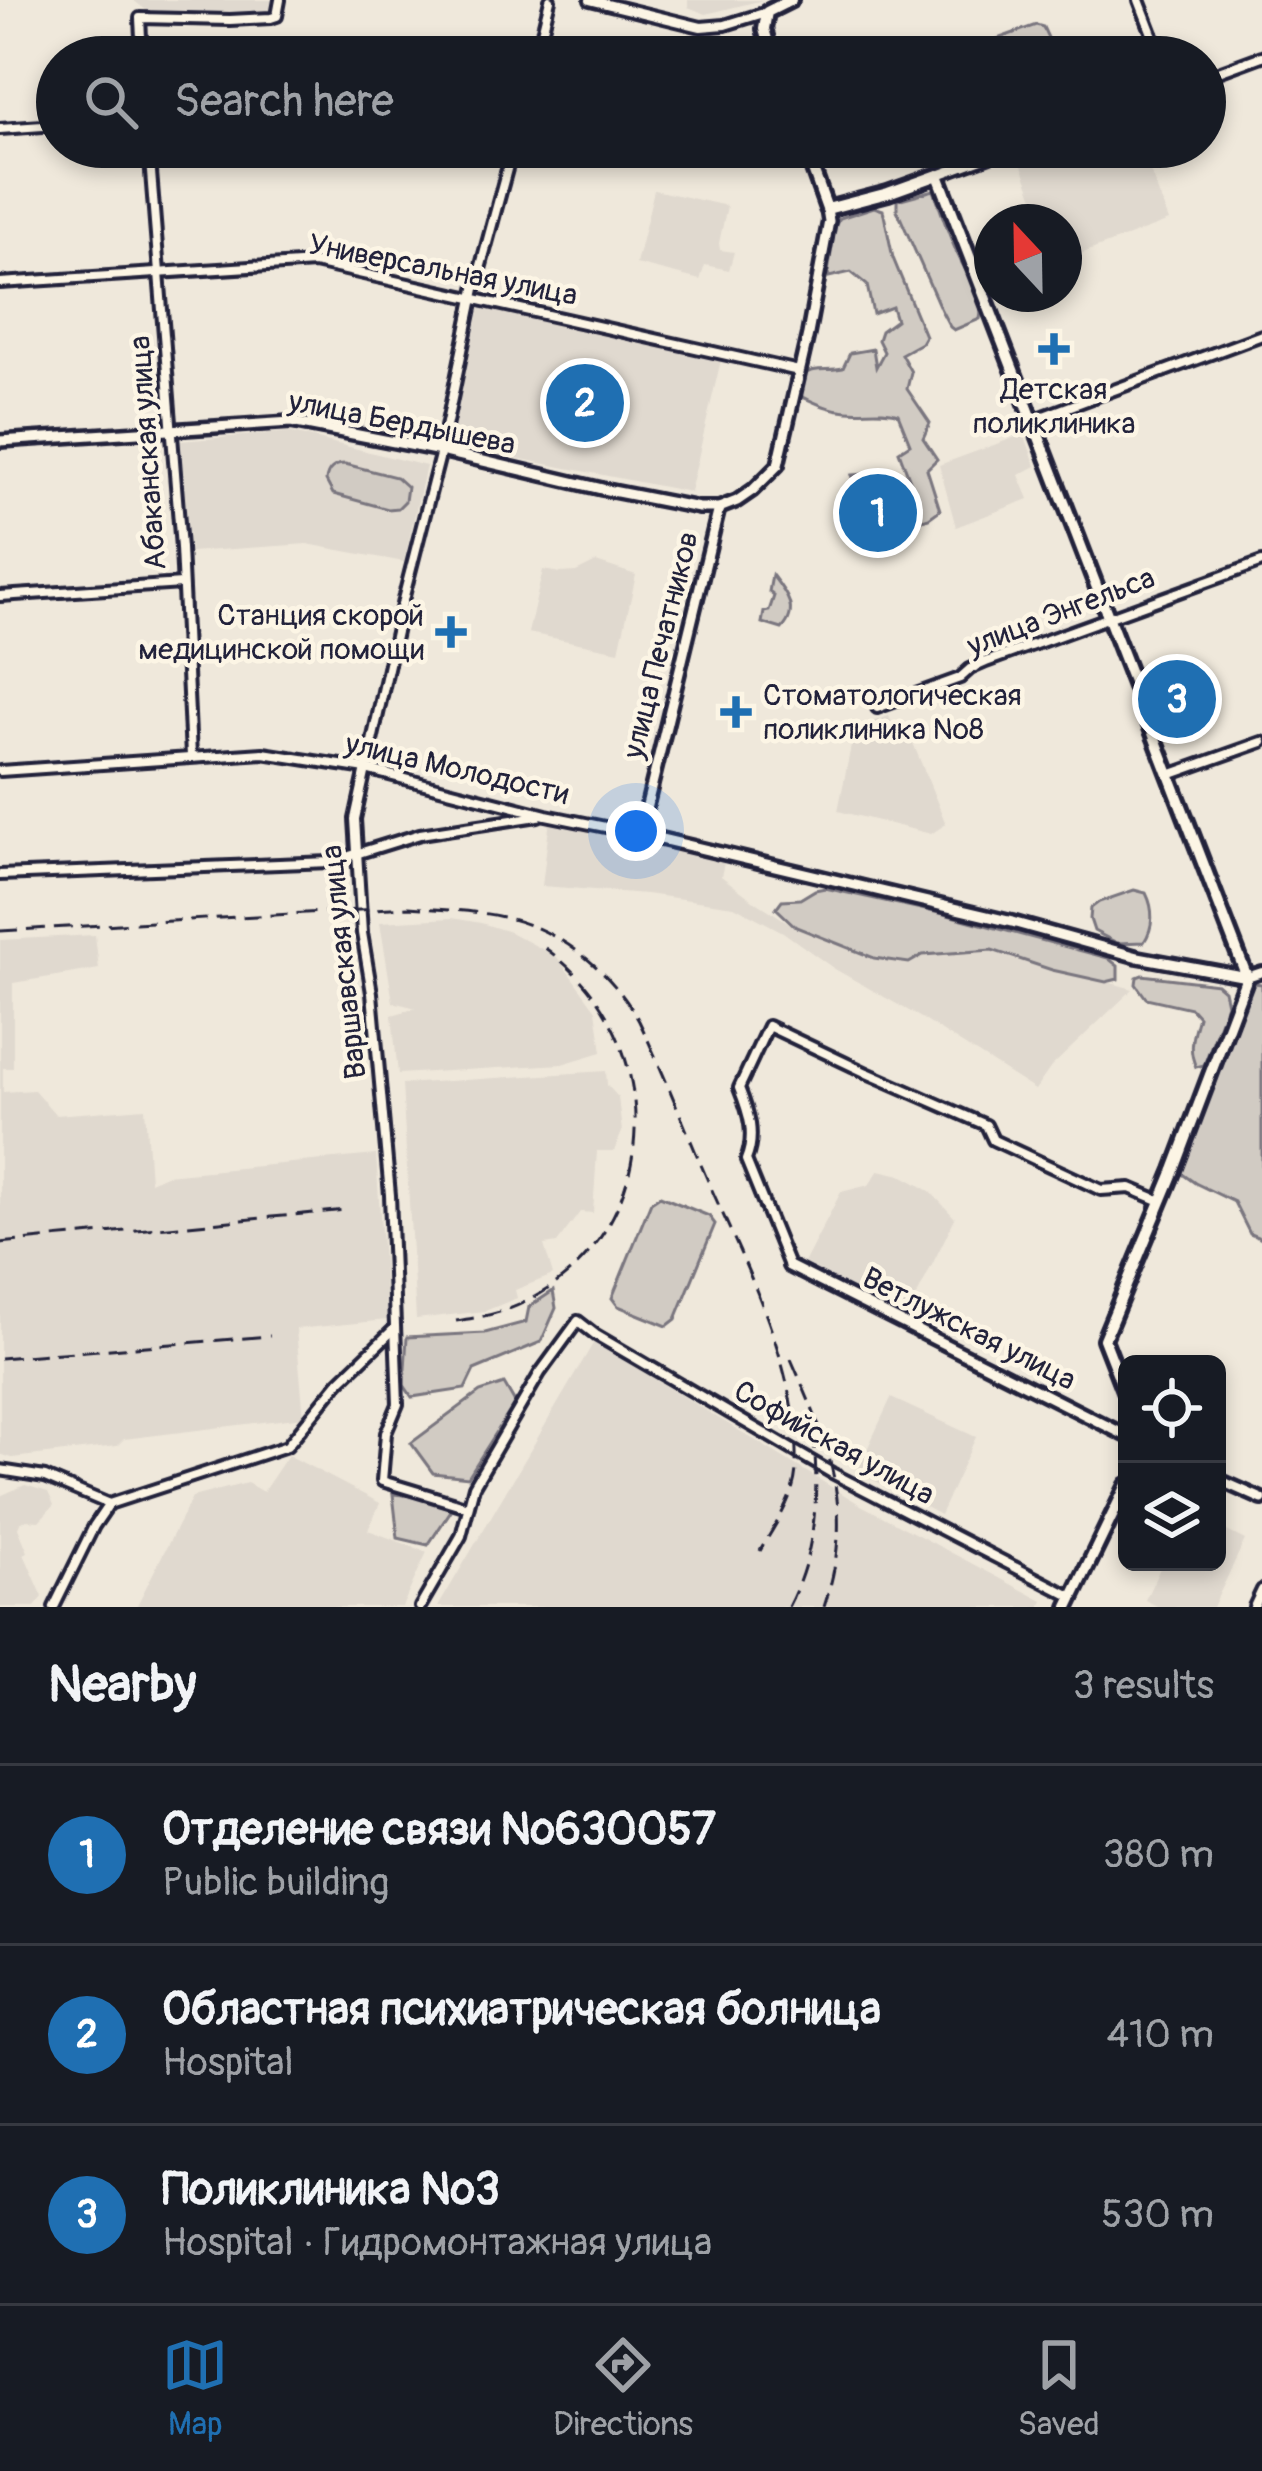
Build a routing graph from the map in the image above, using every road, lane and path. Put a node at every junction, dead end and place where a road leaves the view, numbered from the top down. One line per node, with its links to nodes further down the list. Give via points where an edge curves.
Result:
1 (280, 0): 7 (street, via 272,18 140,18)
2 (550, 0): 8 (street)
3 (590, 0): 6 (street, via 700,27)
4 (791, 0): 6 (main road)
5 (1139, 0): 10 (street)
6 (767, 12): 9 (main road)
7 (141, 36)
8 (541, 36)
9 (766, 36)
10 (1153, 36)
11 (1262, 56): 12 (street)
12 (1226, 69)
13 (36, 126): 14 (street)
14 (0, 129)
15 (151, 168): 21 (street, Абаканская улица)
16 (505, 168): 23 (street, Варшавская улица)
17 (812, 168): 20 (main road, улица Печатников)
18 (957, 168): 19 (street)
19 (938, 175): 20 (main road); 26 (main road)
20 (827, 209): 25 (street, улица Печатников)
21 (158, 272): 22 (street, Универсальная улица); 23 (street, Универсальная улица, via 314,263); 27 (street, Абаканская улица)
22 (0, 283)
23 (473, 298): 25 (street, Универсальная улица); 29 (street, Варшавская улица)
24 (1262, 335): 26 (street)
25 (799, 371): 30 (street, улица Печатников, via 778,465)
26 (1032, 420): 34 (main road)
27 (170, 428): 28 (street, улица Бердышева); 29 (street, улица Бердышева, via 291,422); 32 (street, Абаканская улица)
28 (0, 440)
29 (441, 452): 30 (street, улица Бердышева); 38 (street, Варшавская улица)
30 (719, 508): 42 (street, улица Печатников)
31 (1262, 562): 34 (street, улица Энгельса)
32 (182, 584): 33 (street); 37 (street, Абаканская улица)
33 (0, 596)
34 (1107, 618): 35 (street, улица Энгельса); 40 (main road)
35 (877, 708)
36 (1262, 742): 40 (street)
37 (191, 756): 38 (street, улица Молодости, via 263,753); 39 (street, улица Молодости)
38 (366, 769): 41 (street, улица Молодости); 43 (street, Варшавская улица)
39 (0, 771)
40 (1169, 775): 46 (main road)
41 (546, 815): 42 (street, улица Молодости); 43 (street, via 420,834)
42 (640, 834): 46 (street, улица Молодости)
43 (355, 856): 44 (street); 49 (street, Варшавская улица, via 388,1172)
44 (0, 875)
45 (1262, 975): 46 (main road)
46 (1247, 977): 47 (main road)
47 (1161, 1201): 48 (street, via 1130,1188 1101,1190 993,1140 986,1125 768,1026 739,1088 753,1142 746,1160); 50 (main road, via 1104,1340)
48 (789, 1266): 51 (street, Ветлужская улица)
49 (394, 1329): 55 (street, via 286,1446); 57 (street, Варшавская улица, via 398,1404 382,1481)
50 (1118, 1375)
51 (1118, 1431)
52 (0, 1470): 55 (street)
53 (1226, 1483): 54 (street)
54 (1262, 1499)
55 (109, 1504): 60 (street)
56 (1118, 1504): 59 (main road, Софийская улица)
57 (468, 1508): 59 (street, Софийская улица, via 540,1373 578,1321 835,1475); 61 (street)
58 (1262, 1590): 62 (street)
59 (1071, 1602)
60 (54, 1607)
61 (420, 1607)
62 (1254, 1607)

